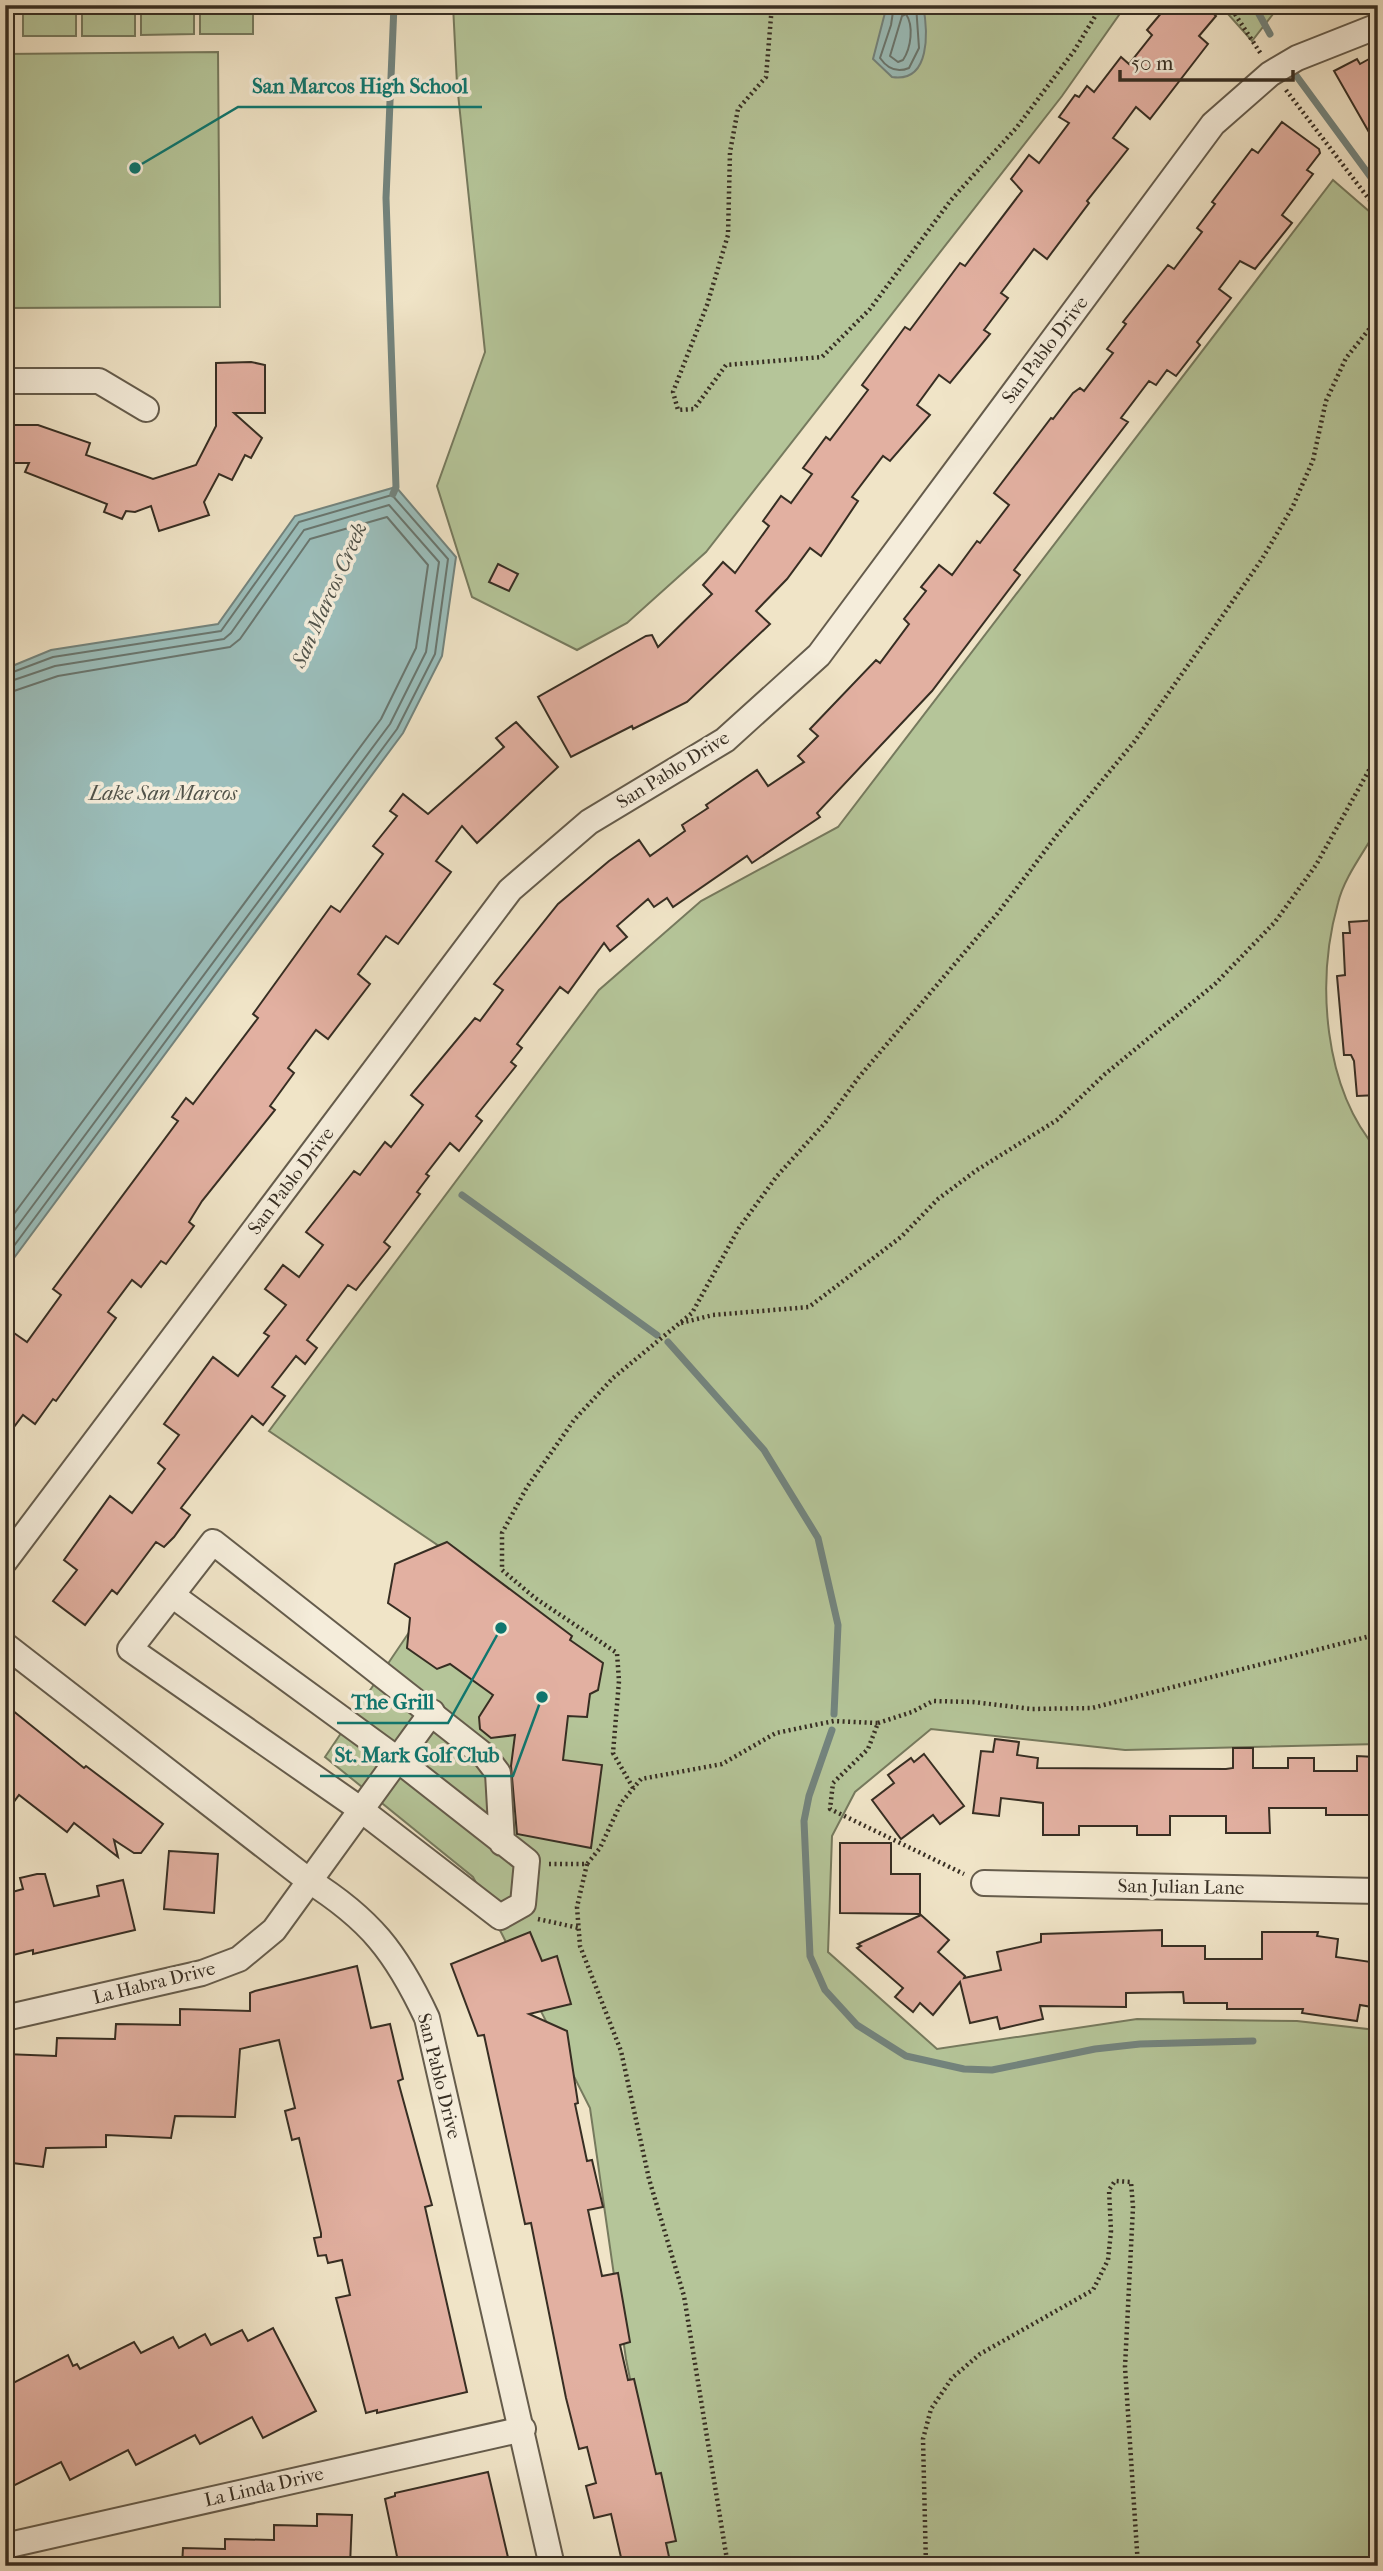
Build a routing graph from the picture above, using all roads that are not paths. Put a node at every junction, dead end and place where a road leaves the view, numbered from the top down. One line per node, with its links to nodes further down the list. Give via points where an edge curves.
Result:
1 (1378, 26): 4 (street, San Pablo Drive, via 1273,72 1213,124 818,655 725,740 589,822 510,890)
2 (5, 381): 3 (street, via 99,381)
3 (146, 409)
4 (5, 1561)
5 (172, 1595): 7 (street, via 213,1542); 8 (street); 9 (street, via 130,1649)
6 (5, 1645): 11 (street, San Pablo Drive)
7 (432, 1712): 8 (street, La Habra Drive); 10 (street, via 485,1756 498,1773)
8 (397, 1759): 9 (street, La Habra Drive); 10 (street)
9 (360, 1809): 10 (street, via 500,1917 523,1904 527,1861); 11 (street, La Habra Drive)
10 (502, 1843)
11 (308, 1880): 14 (street, La Habra Drive, via 274,1930 239,1959 202,1973); 15 (street, San Pablo Drive, via 345,1903 380,1937 407,1975 427,2018)
12 (984, 1883): 13 (street, San Julian Lane)
13 (1378, 1891)
14 (5, 2018)
15 (523, 2429): 16 (street, La Linda Drive); 17 (street, San Pablo Drive)
16 (5, 2546)
17 (552, 2566)

